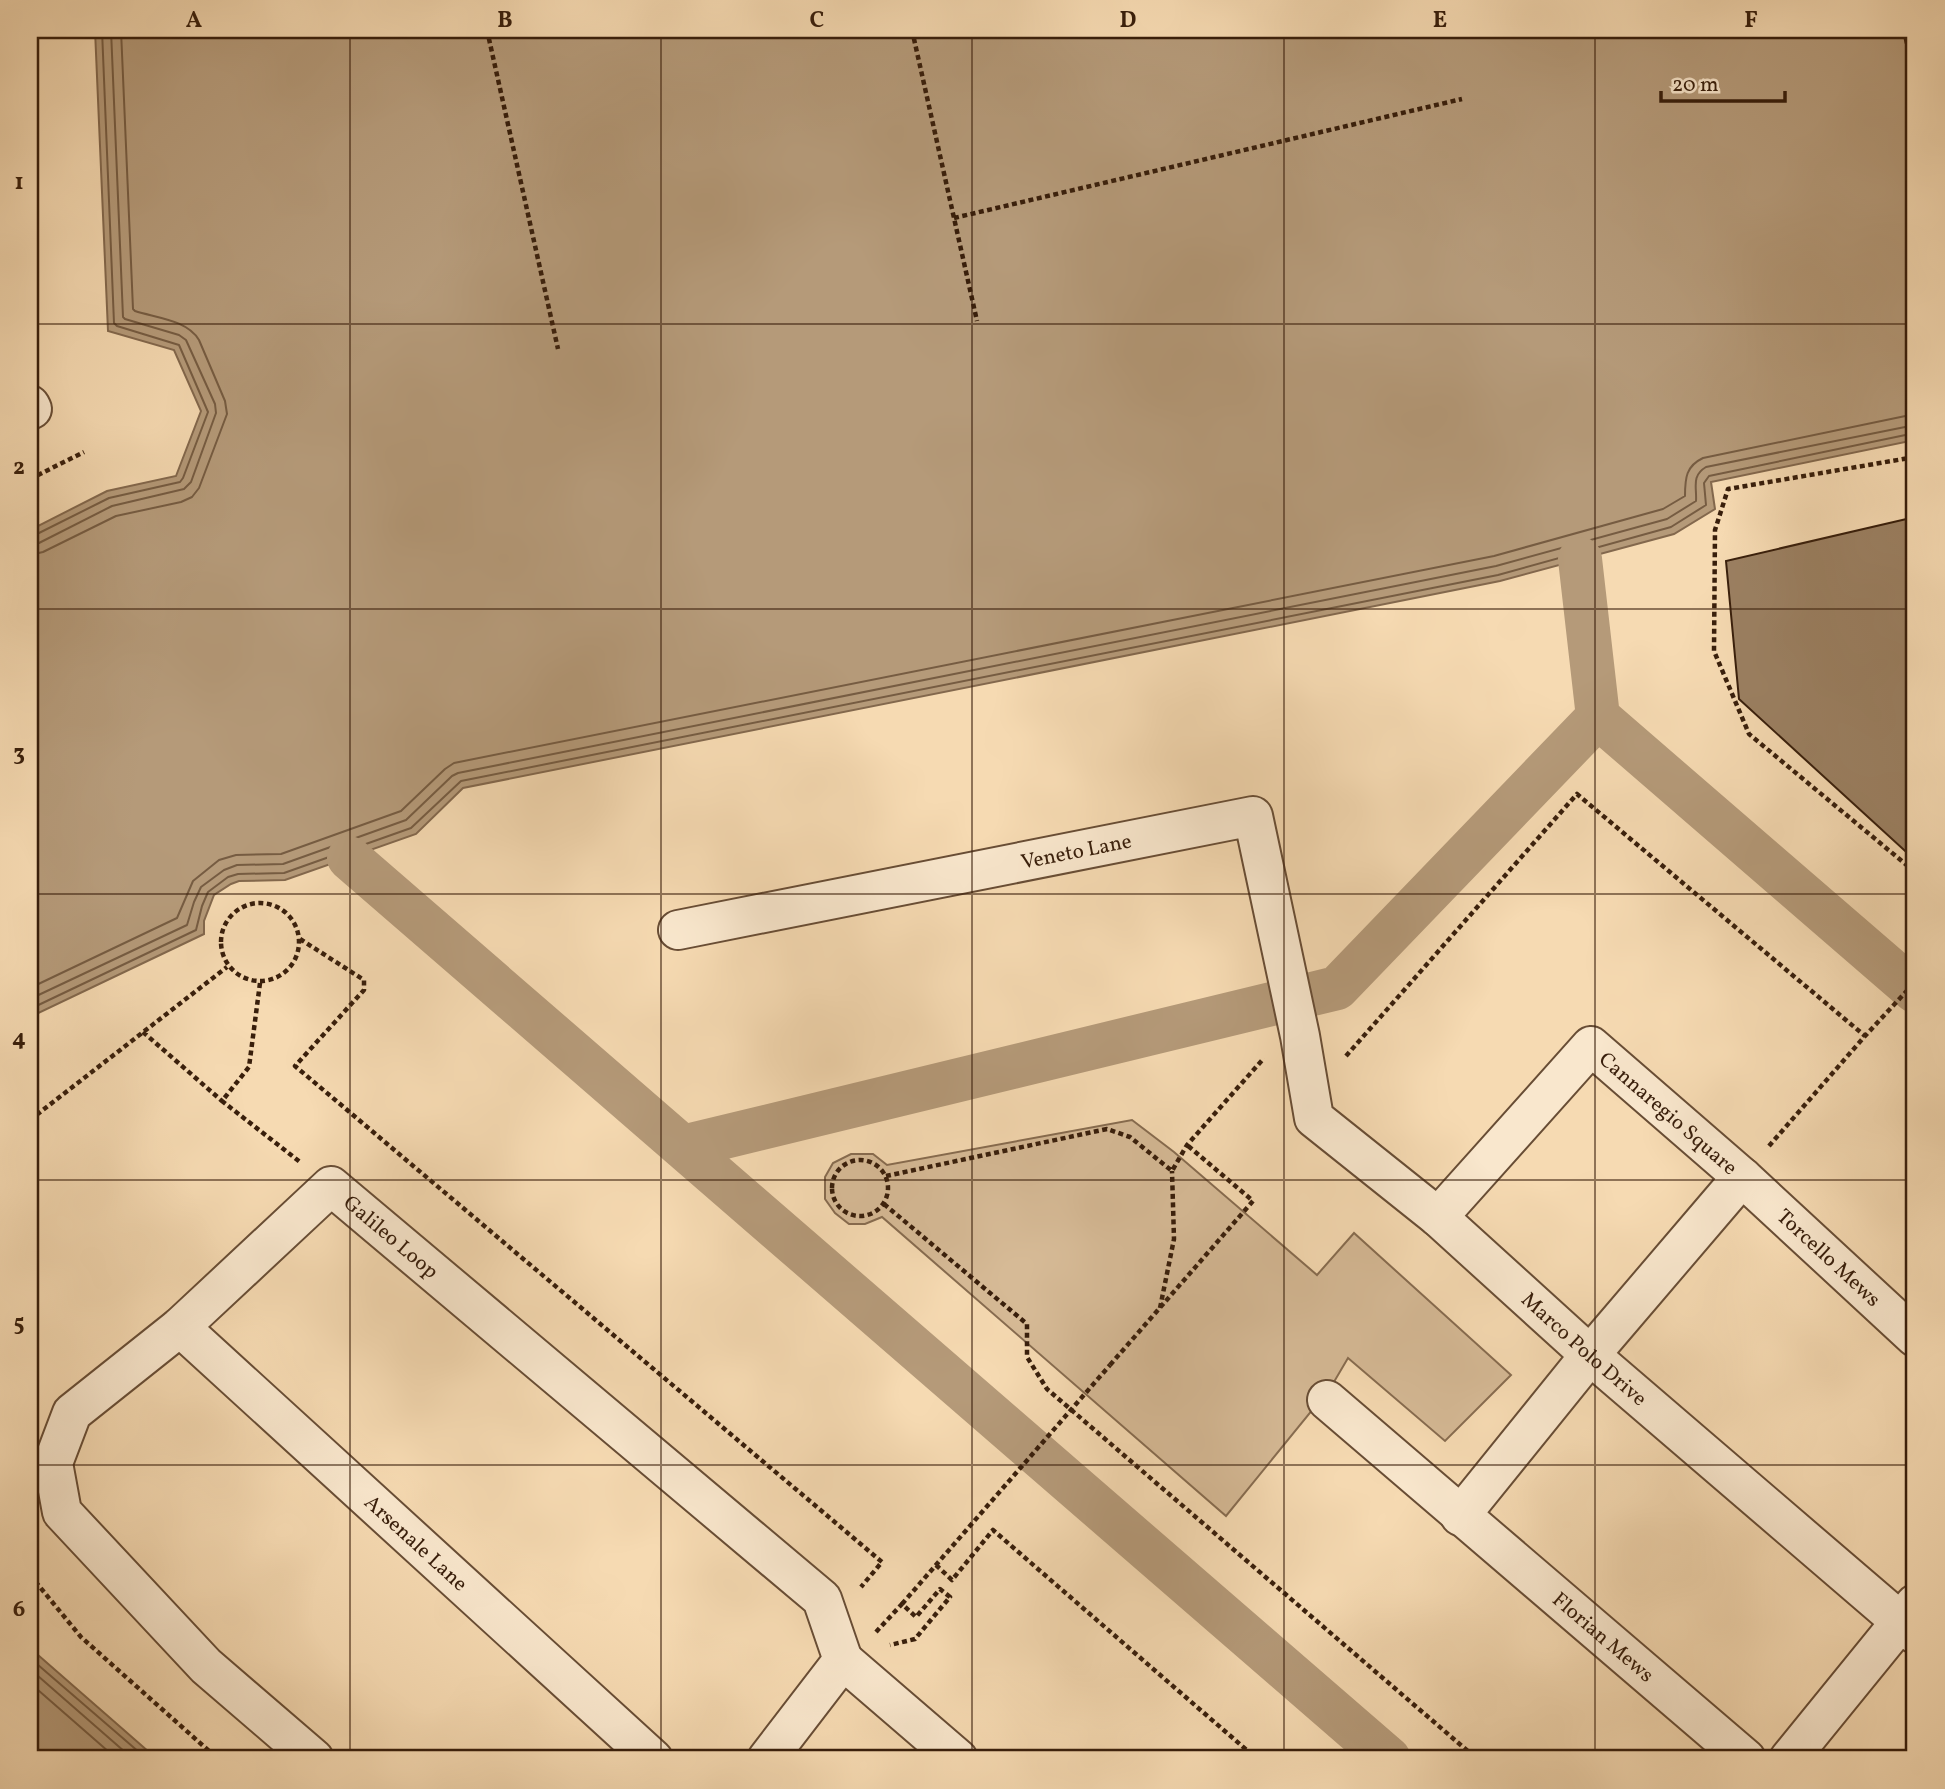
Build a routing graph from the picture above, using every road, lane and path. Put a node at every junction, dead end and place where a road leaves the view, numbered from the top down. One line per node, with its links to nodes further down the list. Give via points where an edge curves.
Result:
1 (487, 30): 8 (path)
2 (912, 30): 6 (path)
3 (1904, 30): 4 (path)
4 (1915, 80)
5 (1462, 99): 6 (path)
6 (954, 218): 7 (path)
7 (977, 321)
8 (558, 349)
9 (84, 452): 11 (path)
10 (1915, 457): 12 (path, via 1728,489 1715,530 1714,651 1749,734)
11 (30, 479)
12 (1915, 872)
13 (678, 930): 20 (street, Veneto Lane, via 1253,816)
14 (300, 939): 15 (path, via 292,919 276,906 256,902 236,910 223,926 220,947); 17 (path, via 296,960 281,976); 38 (path, via 364,980 364,990 295,1066 882,1562)
15 (227, 967): 17 (path, via 240,978); 18 (path)
16 (1915, 982): 19 (path)
17 (260, 983): 21 (path, via 249,1067)
18 (144, 1032): 21 (path); 22 (path)
19 (1865, 1036): 20 (path, via 1577,794 1335,1069); 26 (path)
20 (1301, 1041): 23 (path, via 1266,1055); 29 (street, Marco Polo Drive, via 1314,1118)
21 (222, 1101): 27 (path)
22 (30, 1120)
23 (1187, 1145): 24 (path); 30 (path, via 1253,1202)
24 (1172, 1171): 25 (path, via 1130,1137 1107,1129); 30 (path, via 1174,1239)
25 (886, 1176): 28 (path, via 889,1190); 28 (path, via 875,1164 858,1160 843,1166 833,1179 836,1202 855,1217 871,1215)
26 (1742, 1177): 29 (street, Cannaregio Square, via 1591,1046); 32 (street, Torcello Mews); 33 (street, Cannaregio Square)
27 (331, 1186): 31 (street, Galileo Loop); 43 (street, Galileo Loop, via 822,1599)
28 (884, 1204): 50 (path, via 1027,1324 1027,1357 1047,1388)
29 (1438, 1217): 33 (street, Marco Polo Drive)
30 (1159, 1309): 36 (path, bridge)
31 (180, 1327): 45 (street, Galileo Loop, via 72,1413 53,1463 62,1512 206,1666); 46 (street, Arsenale Lane)
32 (1915, 1337)
33 (1590, 1355): 35 (street); 40 (street, Marco Polo Drive)
34 (1327, 1400): 35 (street, Florian Mews)
35 (1460, 1516): 51 (street, Florian Mews)
36 (936, 1565): 39 (path, bridge); 49 (path, via 952,1580 993,1530)
37 (30, 1576): 44 (path, via 81,1637)
38 (866, 1581)
39 (902, 1604): 41 (path); 42 (path, via 916,1617 940,1589 950,1597 915,1639)
40 (1910, 1620): 52 (street)
41 (875, 1633)
42 (882, 1647)
43 (843, 1660): 47 (street); 48 (street)
44 (218, 1759)
45 (314, 1759)
46 (653, 1759)
47 (767, 1759)
48 (958, 1759)
49 (1257, 1759)
50 (1476, 1759)
51 (1746, 1759)
52 (1789, 1759)

